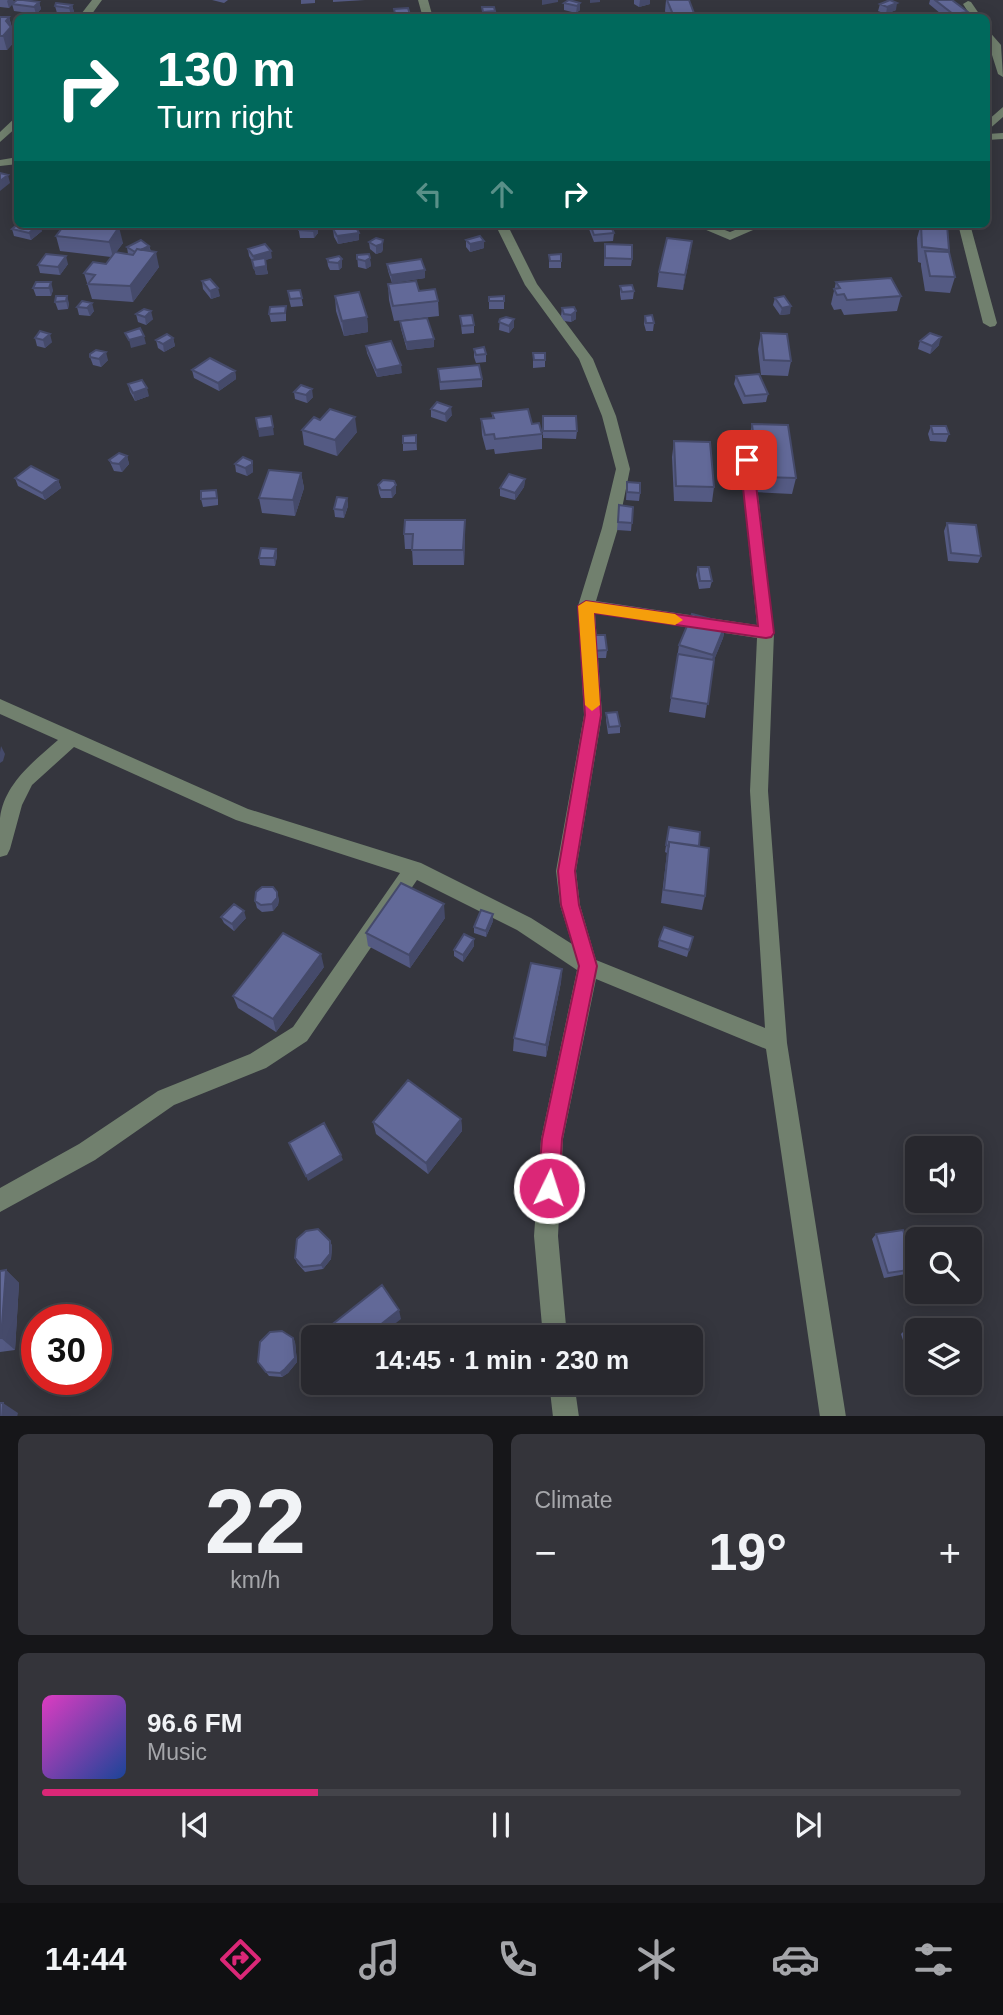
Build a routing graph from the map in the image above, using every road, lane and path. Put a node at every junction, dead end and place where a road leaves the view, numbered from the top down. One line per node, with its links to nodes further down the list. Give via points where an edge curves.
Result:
1 (97, 0): 3 (street)
2 (968, 4): 4 (street)
3 (86, 14)
4 (974, 14)
5 (990, 37): 6 (street)
6 (1003, 74)
7 (1003, 110): 9 (street)
8 (14, 123): 10 (street)
9 (990, 125)
10 (0, 139)
11 (504, 228): 17 (street, via 531,285 586,359 609,416 623,469)
12 (709, 228): 13 (street, via 730,236)
13 (751, 228)
14 (965, 228): 15 (street)
15 (990, 323)
16 (747, 460): 18 (street)
17 (586, 606): 18 (street); 23 (street, via 593,715 566,871 570,905)
18 (766, 633): 24 (street, via 759,791)
19 (0, 705): 20 (street)
20 (72, 738): 21 (street, via 26,780 13,804); 22 (street, via 243,815)
21 (0, 849)
22 (414, 869): 23 (street, via 524,924); 25 (street, via 300,1034 258,1061 166,1098 87,1152)
23 (588, 966): 24 (street); 26 (street, via 552,1139 546,1236)
24 (776, 1043): 29 (street)
25 (0, 1202)
26 (554, 1325)
27 (563, 1395): 28 (street)
28 (566, 1416)
29 (833, 1416)

